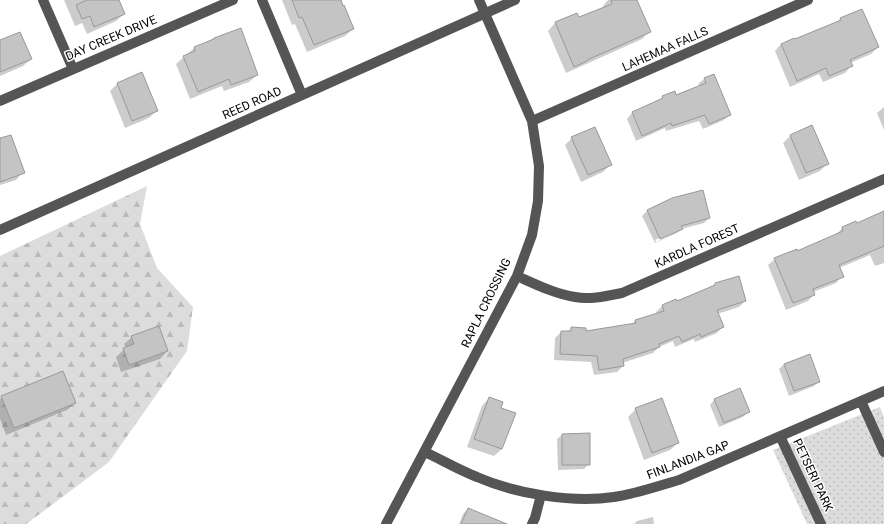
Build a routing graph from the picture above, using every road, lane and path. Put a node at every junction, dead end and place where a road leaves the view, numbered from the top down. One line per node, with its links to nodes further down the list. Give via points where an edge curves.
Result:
1 (43, 0): 8 (street)
2 (233, 0): 8 (street, DAY CREEK DRIVE)
3 (262, 0): 9 (street)
4 (479, 0): 7 (street, RAPLA CROSSING)
5 (515, 0): 7 (street, REED ROAD)
6 (808, 0): 11 (street, LAHEMAA FALLS)
7 (484, 13): 9 (street, REED ROAD); 11 (street, RAPLA CROSSING)
8 (73, 69): 10 (street, DAY CREEK DRIVE)
9 (302, 95): 13 (street, REED ROAD)
10 (0, 101)
11 (532, 121): 14 (street, RAPLA CROSSING, via 540,166 538,202 532,235)
12 (884, 179): 14 (street, KARDLA FOREST, via 622,293 601,297 576,297 544,288)
13 (0, 230)
14 (517, 276): 18 (street, RAPLA CROSSING)
15 (884, 391): 16 (street, FINLANDIA GAP)
16 (861, 401): 17 (street, FINLANDIA GAP); 19 (street)
17 (780, 436): 20 (street, FINLANDIA GAP, via 679,480 646,490 614,497); 23 (street, PETSERI PARK)
18 (425, 452): 20 (street, FINLANDIA GAP, via 477,478 512,490); 21 (street, RAPLA CROSSING)
19 (884, 452)
20 (541, 495): 22 (street)
21 (386, 524)
22 (532, 524)
23 (821, 524)

